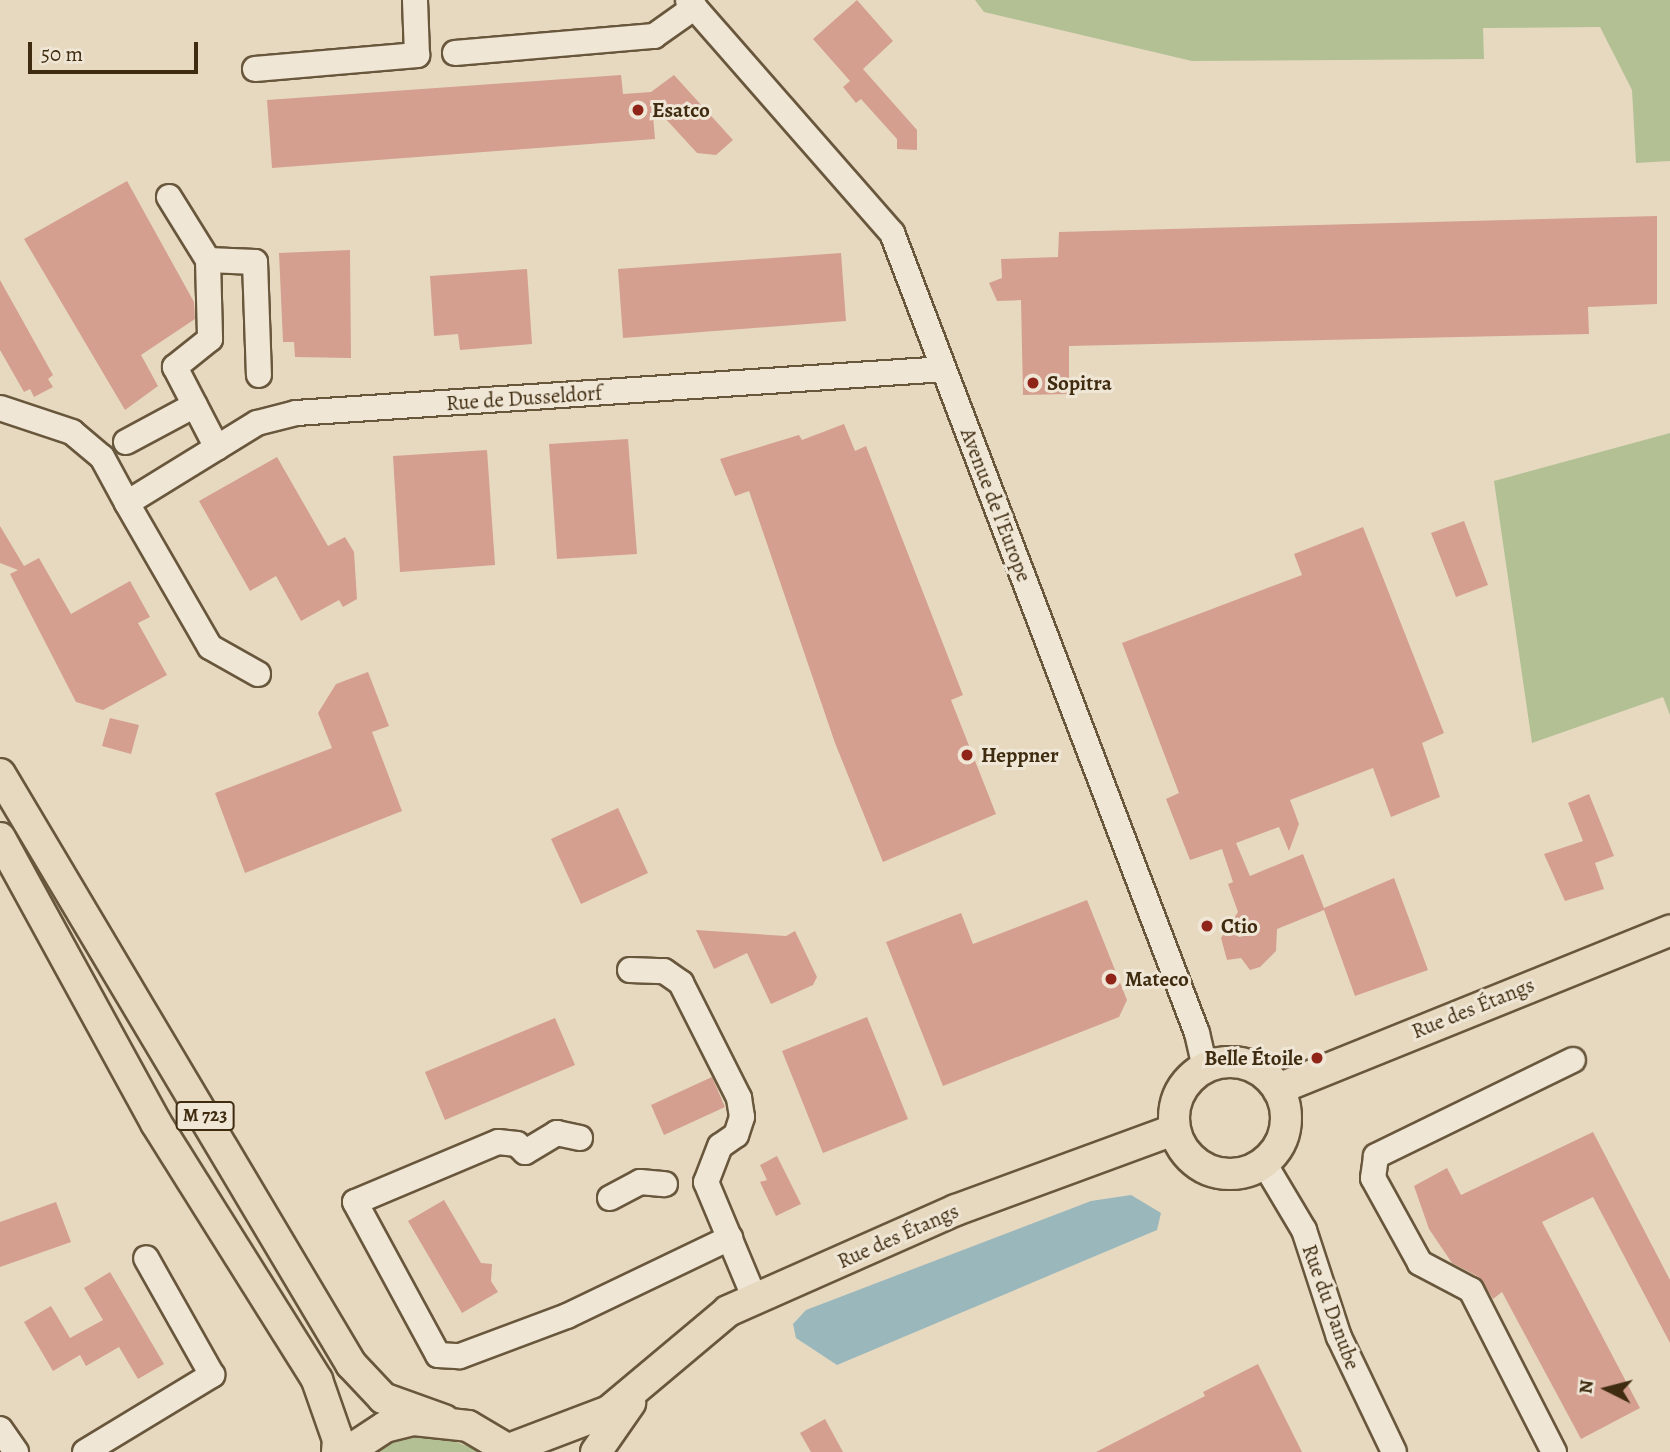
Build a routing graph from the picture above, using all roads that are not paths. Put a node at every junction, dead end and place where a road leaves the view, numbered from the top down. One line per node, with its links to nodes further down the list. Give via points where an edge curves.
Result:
1 (415, 0): 4 (street, via 417,55)
2 (692, 4): 3 (street, via 654,36); 7 (street, Avenue de l'Europe, via 892,233)
3 (455, 53)
4 (255, 69)
5 (169, 197): 6 (street)
6 (208, 260): 8 (street, via 256,262); 9 (street, via 210,339 175,367)
7 (944, 369): 12 (street, Rue de Dusseldorf, via 296,413 257,424); 20 (street, Avenue de l'Europe, via 1197,1033)
8 (259, 375)
9 (195, 405): 11 (street); 12 (street)
10 (0, 408): 13 (street, via 63,428 102,457)
11 (126, 442)
12 (217, 448): 13 (street, Rue de Dusseldorf)
13 (127, 503): 14 (street, via 210,647)
14 (258, 674)
15 (0, 774): 31 (main road, M 723, via 351,1364 383,1398)
16 (0, 838): 36 (main road, M 723, via 156,1123 317,1380 338,1440)
17 (1670, 931): 21 (main road, Rue des Étangs)
18 (630, 970): 27 (street, via 664,971 681,983 738,1098 742,1117 736,1135 720,1146 706,1182)
19 (1573, 1060): 40 (street, via 1376,1156 1373,1178 1420,1263 1471,1290)
20 (1205, 1068): 21 (main road, via 1243,1063 1262,1071); 22 (main road, via 1186,1082 1177,1099)
21 (1278, 1089): 24 (main road, via 1287,1118 1285,1134)
22 (1174, 1130): 24 (main road, via 1185,1152 1215,1173 1251,1171); 29 (main road, Rue des Étangs, via 956,1210)
23 (580, 1138): 27 (street, via 557,1133 525,1152 517,1144 498,1142 355,1202 430,1345 446,1359 568,1316)
24 (1264, 1163): 39 (street, Rue du Danube, via 1304,1230 1339,1337)
25 (665, 1184): 26 (street, via 640,1182)
26 (610, 1198)
27 (730, 1238): 29 (street)
28 (146, 1258): 35 (street, via 212,1375)
29 (755, 1299): 30 (main road, Rue des Étangs, via 728,1311)
30 (645, 1382): 33 (main road, Rue des Étangs, via 609,1411); 38 (main road, Rue des Étangs)
31 (444, 1420): 33 (main road, via 490,1435); 37 (main road, via 384,1427)
32 (0, 1429): 34 (street)
33 (510, 1451)
34 (16, 1452)
35 (85, 1452)
36 (337, 1452)
37 (347, 1452)
38 (596, 1452)
39 (1394, 1452)
40 (1553, 1452)

